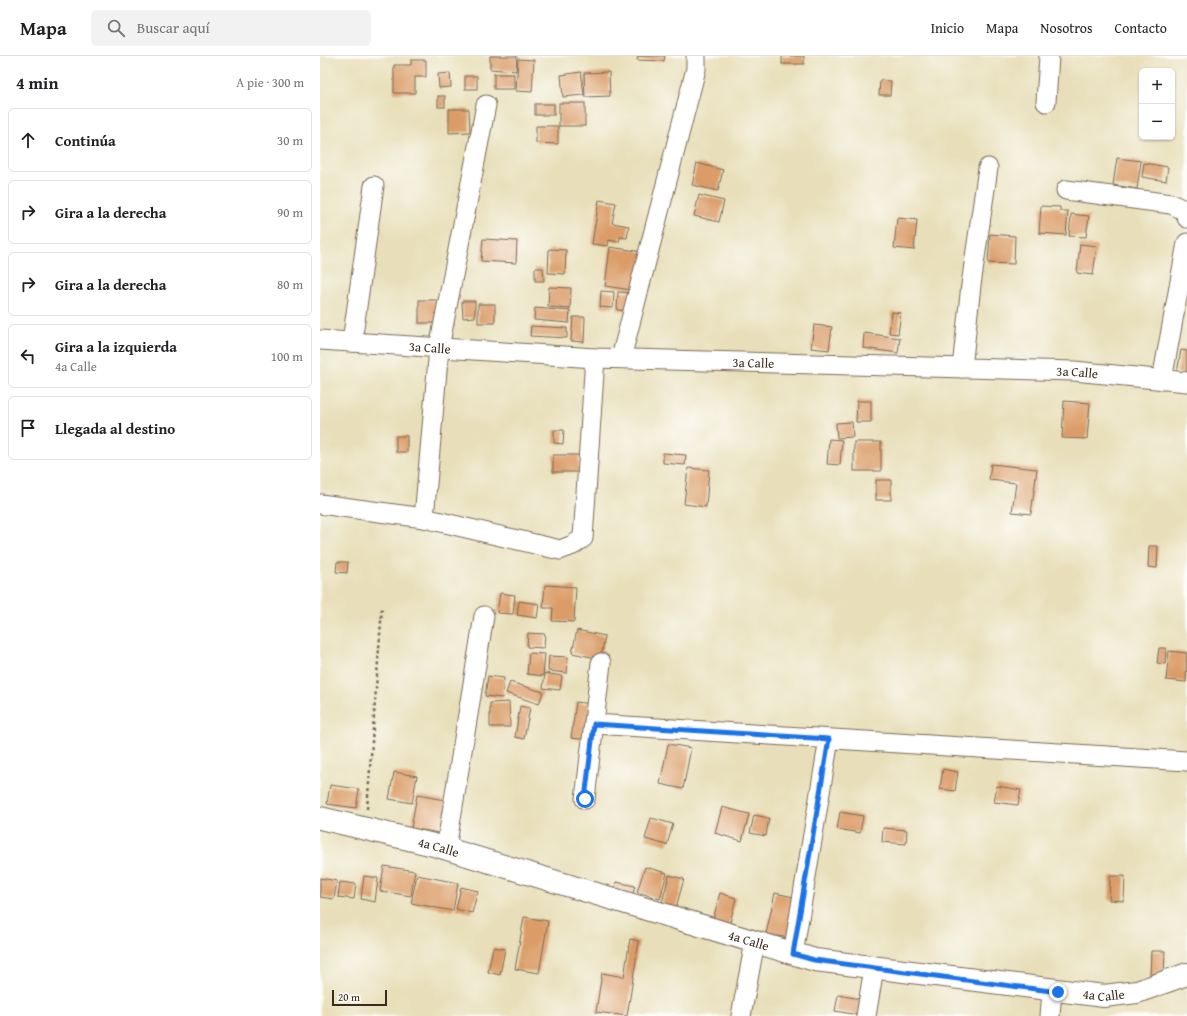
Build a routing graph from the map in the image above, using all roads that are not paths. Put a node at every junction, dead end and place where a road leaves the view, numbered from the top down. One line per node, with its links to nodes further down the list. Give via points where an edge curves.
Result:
1 (696, 56): 14 (street, via 696,69)
2 (1049, 56): 3 (street)
3 (1046, 102)
4 (486, 105): 12 (street)
5 (988, 168): 15 (street)
6 (374, 186): 11 (street)
7 (1066, 190): 8 (street, via 1171,204 1184,210)
8 (1187, 218)
9 (1187, 243): 16 (street)
10 (320, 340): 11 (street, 3a Calle)
11 (352, 342): 12 (street, 3a Calle)
12 (439, 348): 13 (street, 3a Calle); 19 (street)
13 (595, 358): 14 (street, 3a Calle); 19 (street, via 582,538 574,545 560,550)
14 (621, 358): 15 (street, 3a Calle)
15 (962, 368): 16 (street, 3a Calle, via 1074,371)
16 (1162, 380): 17 (street, 3a Calle)
17 (1187, 382)
18 (320, 504): 19 (street)
19 (424, 518)
20 (484, 616): 27 (street)
21 (601, 663): 22 (street)
22 (594, 724): 23 (street); 25 (street)
23 (829, 739): 24 (street); 29 (street)
24 (1187, 761)
25 (585, 799)
26 (320, 818): 27 (street, 4a Calle)
27 (446, 849): 28 (street, 4a Calle)
28 (755, 942): 29 (street, 4a Calle); 33 (street)
29 (793, 954): 30 (street, 4a Calle, via 814,960)
30 (874, 968): 32 (street, 4a Calle); 34 (street)
31 (1187, 974): 32 (street, 4a Calle, via 1137,992 1104,996)
32 (1052, 991): 35 (street)
33 (741, 1016)
34 (866, 1016)
35 (1050, 1016)

